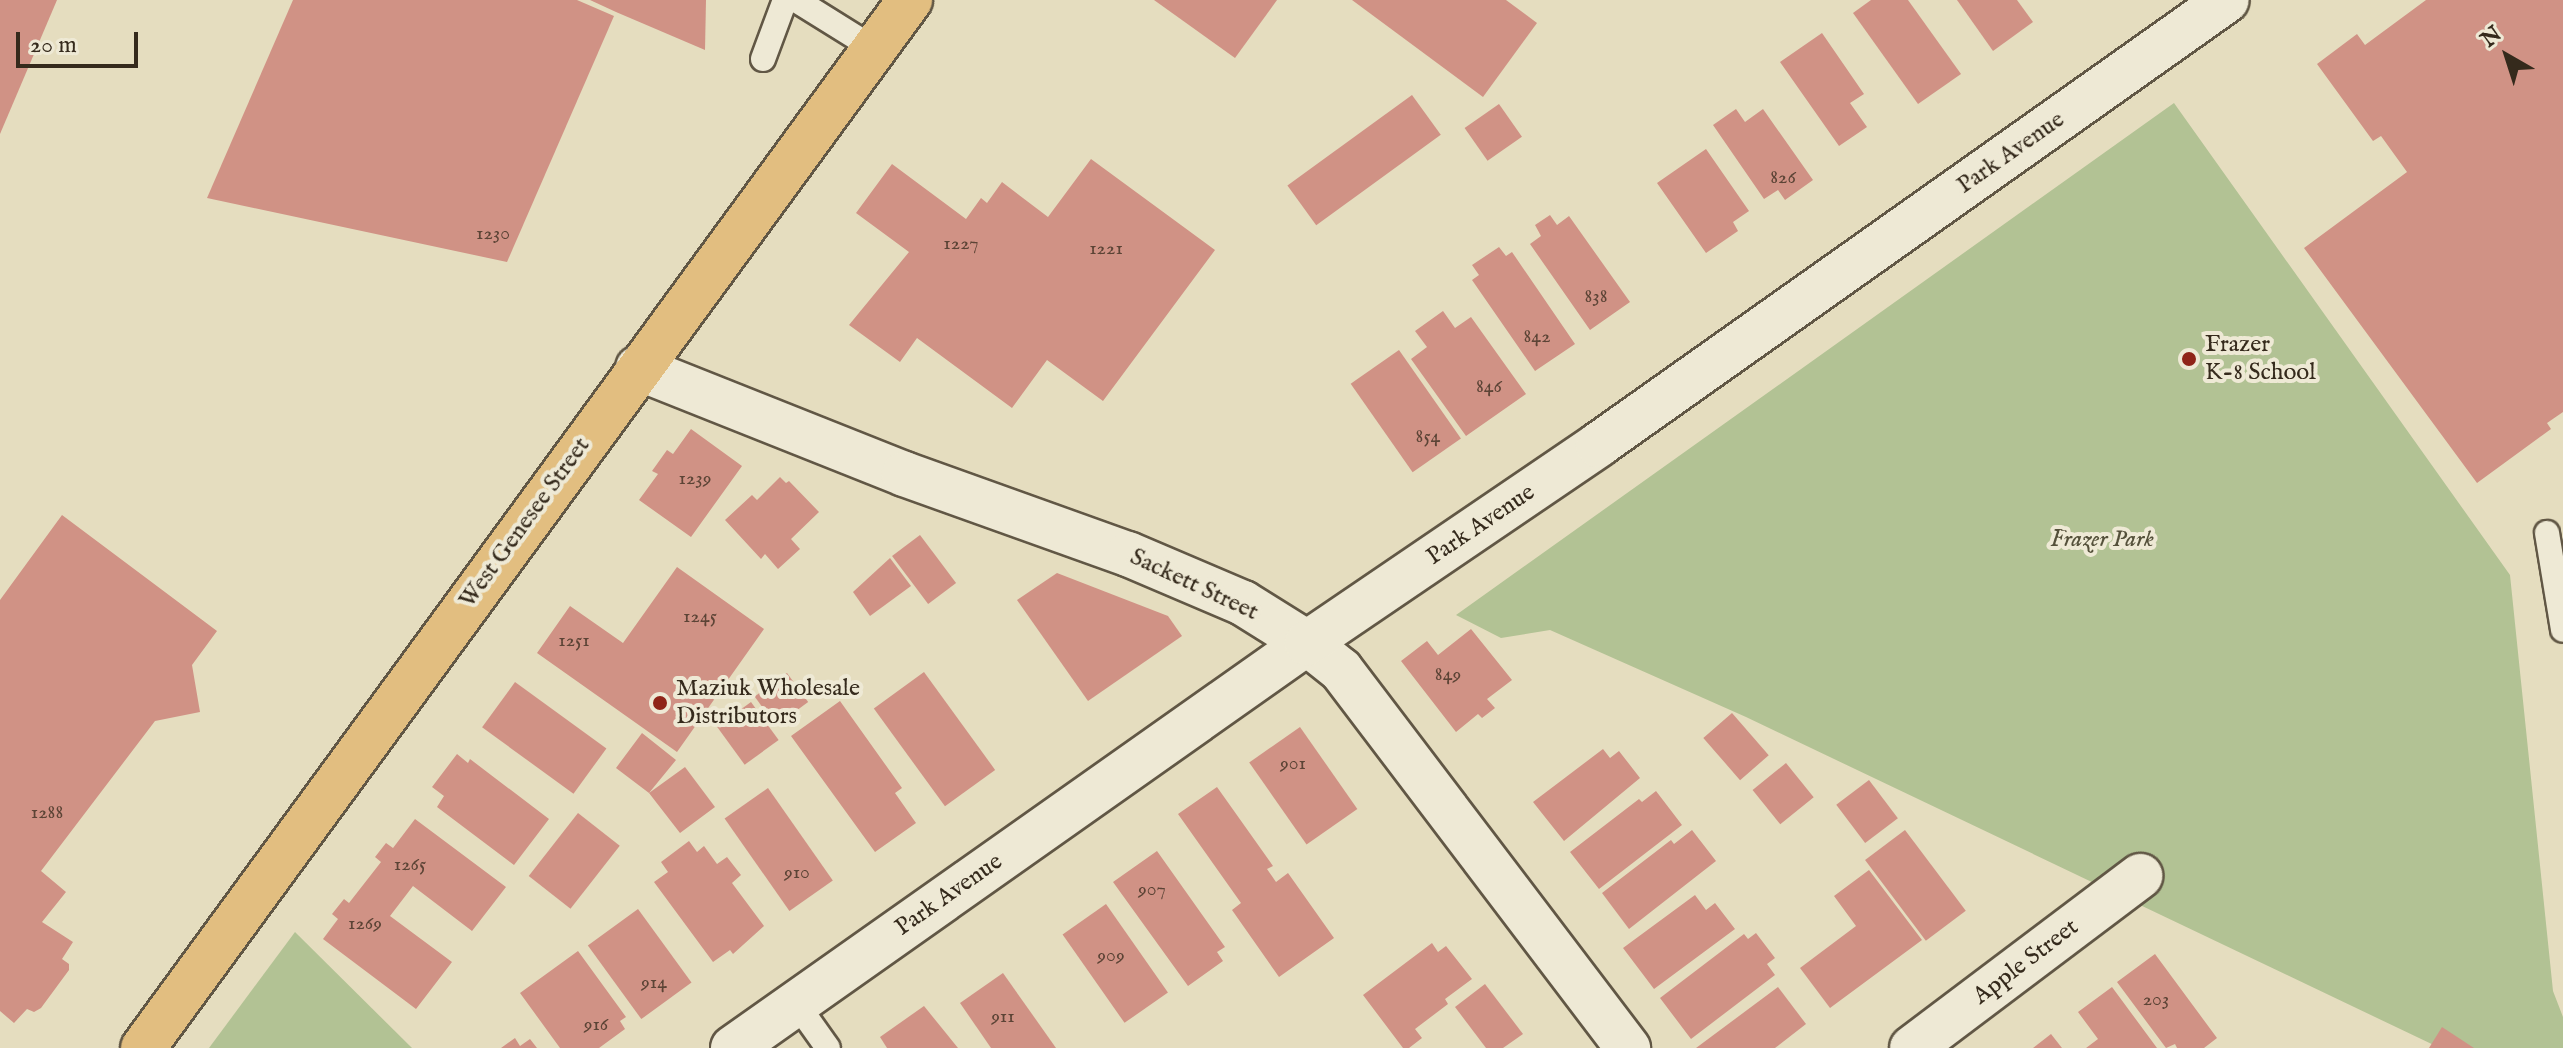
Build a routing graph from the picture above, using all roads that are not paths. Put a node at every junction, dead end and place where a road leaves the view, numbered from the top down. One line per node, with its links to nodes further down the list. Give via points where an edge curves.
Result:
1 (785, 0): 6 (lane)
2 (796, 0): 5 (lane)
3 (910, 0): 5 (main road, West Genesee Street)
4 (2227, 0): 10 (street, Park Avenue, via 1598,445)
5 (873, 48): 7 (main road, West Genesee Street)
6 (763, 59)
7 (638, 368): 10 (street, Sackett Street, via 904,474 1128,554 1243,603); 13 (main road, West Genesee Street)
8 (2547, 533): 9 (lane)
9 (2563, 630)
10 (1307, 643): 12 (street, Park Avenue); 16 (street, Sackett Street, via 1341,670)
11 (2140, 876): 17 (street, Apple Street)
12 (796, 1003): 14 (street, Park Avenue); 15 (lane)
13 (143, 1048)
14 (733, 1048)
15 (828, 1048)
16 (1628, 1048)
17 (1912, 1048)

